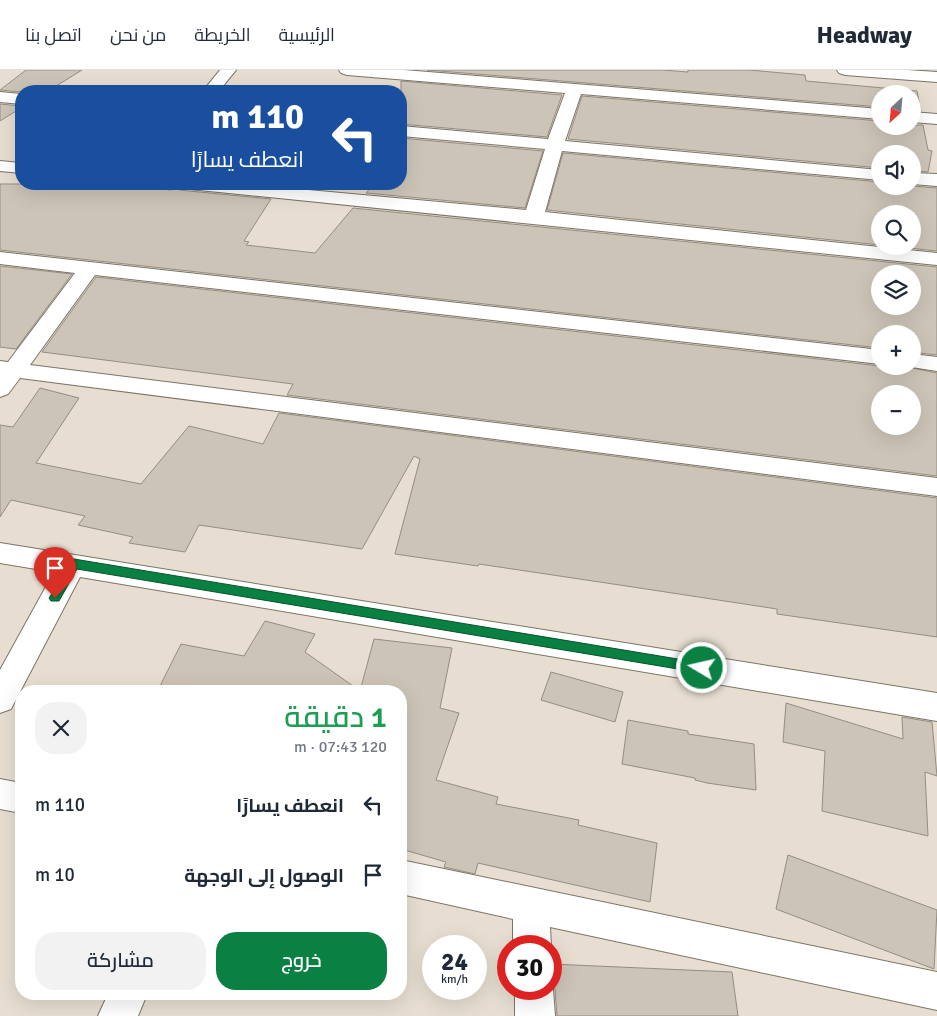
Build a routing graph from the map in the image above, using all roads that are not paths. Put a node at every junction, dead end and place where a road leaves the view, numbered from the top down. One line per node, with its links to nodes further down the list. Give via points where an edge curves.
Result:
1 (228, 70): 5 (street)
2 (347, 70): 6 (street)
3 (845, 70): 4 (street)
4 (931, 79)
5 (215, 85)
6 (575, 88): 9 (street); 13 (street)
7 (0, 97): 8 (street)
8 (15, 98)
9 (871, 113)
10 (921, 118): 11 (street)
11 (937, 119)
12 (407, 132): 13 (street)
13 (555, 144): 16 (street); 20 (street)
14 (0, 166): 15 (street)
15 (15, 167)
16 (871, 174)
17 (921, 179): 18 (street)
18 (937, 180)
19 (249, 190): 20 (street)
20 (534, 217): 22 (street)
21 (0, 258): 23 (street)
22 (937, 260)
23 (89, 268): 24 (street); 27 (street)
24 (871, 356)
25 (921, 362): 26 (street)
26 (937, 364)
27 (7, 369): 28 (street); 29 (street)
28 (0, 389)
29 (937, 487)
30 (0, 553): 31 (street)
31 (74, 564): 32 (street); 33 (street)
32 (0, 700)
33 (937, 707)
34 (0, 794): 35 (street)
35 (15, 797)
36 (407, 878): 37 (street)
37 (531, 906): 38 (street); 39 (street)
38 (532, 935)
39 (937, 991)
40 (125, 1000): 42 (street)
41 (534, 1000): 43 (street)
42 (118, 1016)
43 (535, 1016)

